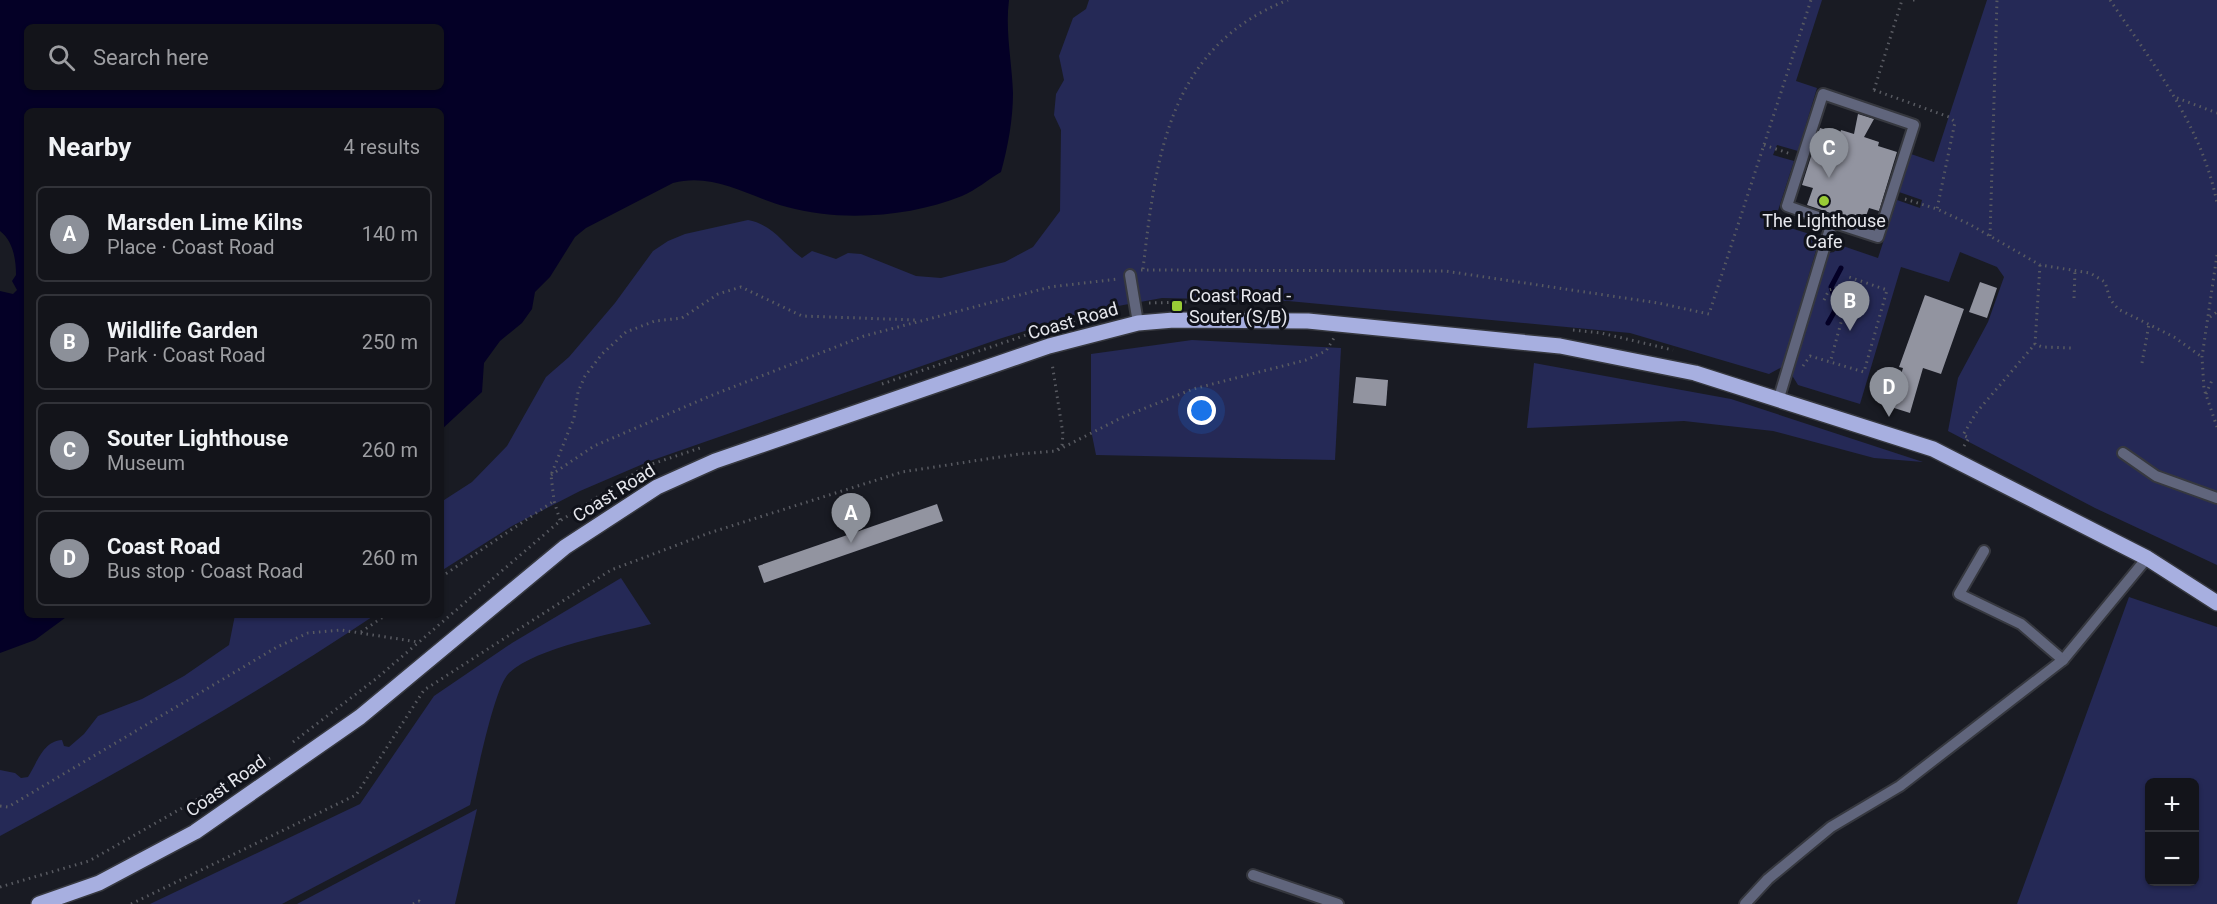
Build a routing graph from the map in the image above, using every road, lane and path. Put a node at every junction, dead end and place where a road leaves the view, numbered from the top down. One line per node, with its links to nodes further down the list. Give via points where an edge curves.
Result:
1 (1288, 0): 6 (path)
2 (1810, 0): 9 (path)
3 (1902, 0): 14 (path, via 1874,90 1955,122)
4 (1997, 0): 16 (path)
5 (2110, 0): 7 (path)
6 (1282, 1): 9 (path, via 1235,27 1191,77 1160,152 1143,270 1445,271 1709,314)
7 (2175, 97): 8 (path); 11 (path)
8 (2217, 113)
9 (1764, 145): 10 (path)
10 (1803, 158): 12 (lane, via 1823,94 1914,125); 15 (lane, via 1787,206)
11 (2215, 180): 13 (path)
12 (1892, 195): 14 (path); 15 (lane, via 1878,237)
13 (2217, 203)
14 (1937, 209): 16 (path)
15 (1832, 222): 36 (lane)
16 (1990, 236): 18 (path)
17 (2217, 255): 25 (path)
18 (2040, 265): 19 (path); 30 (path)
19 (2075, 271): 23 (path); 29 (path, via 2090,273 2105,282 2118,309)
20 (1130, 275): 26 (path, via 1050,287); 27 (lane)
21 (1847, 285): 22 (path); 34 (path, via 1846,304); 34 (path, via 1849,277 1887,290 1864,372)
22 (1829, 290)
23 (2074, 298)
24 (2217, 312): 25 (path)
25 (2210, 316): 33 (path)
26 (920, 320): 44 (path, via 864,336 710,396 594,446); 44 (path, via 802,315 741,287 718,294 682,318 655,321 626,332 585,376 574,418)
27 (1138, 323): 28 (main road, Coast Road, via 1174,320); 31 (main road, Coast Road)
28 (1343, 324): 39 (main road, Coast Road, via 1560,346 1695,374); 42 (path, via 1326,351 1306,360 1193,389 1123,417)
29 (2149, 324): 33 (path); 35 (path)
30 (2035, 344): 32 (path); 41 (path, via 1976,413 1963,435 1969,438)
31 (1049, 346): 42 (path, via 1063,434 1062,445); 60 (main road, Coast Road, via 715,461 657,487 565,547 360,717 195,832 99,883)
32 (2073, 348)
33 (2202, 357): 38 (path)
34 (1830, 363): 36 (path, via 1810,357 1802,368)
35 (2142, 363)
36 (1784, 378): 39 (lane)
37 (2213, 378): 38 (path)
38 (2206, 394): 40 (path)
39 (1778, 401): 48 (main road, Coast Road, via 1933,449)
40 (2217, 427)
41 (1964, 447)
42 (1056, 451): 61 (path, via 902,472 709,533 611,570 424,690 356,795)
43 (2123, 453): 45 (lane, via 2156,476)
44 (551, 475): 46 (path)
45 (2217, 498)
46 (554, 501): 49 (path); 53 (path, via 560,521)
47 (1984, 551): 54 (lane, via 1959,594 2021,624)
48 (2147, 558): 50 (main road, Coast Road); 54 (lane)
49 (444, 575)
50 (2217, 603)
51 (382, 618): 52 (path)
52 (360, 633): 53 (path); 57 (path, via 308,633 277,647 8,807)
53 (418, 642): 55 (path)
54 (2063, 660): 65 (lane, via 1900,786 1831,827 1768,879)
55 (285, 748)
56 (276, 755): 59 (path, via 89,861)
57 (0, 806)
58 (1253, 875): 64 (lane)
59 (0, 887)
60 (39, 904)
61 (131, 904)
62 (412, 904): 63 (path)
63 (421, 904)
64 (1338, 904)
65 (1745, 904)

